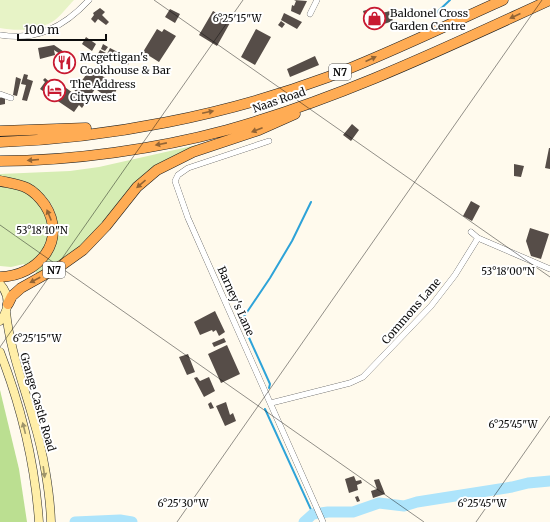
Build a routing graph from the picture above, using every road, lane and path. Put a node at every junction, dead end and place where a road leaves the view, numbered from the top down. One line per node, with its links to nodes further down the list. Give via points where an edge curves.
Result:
1 (89, 0): 6 (street, via 67,21 55,28 25,37)
2 (317, 0): 5 (street)
3 (503, 0): 10 (highway, Naas Road / N7, one-way to 3, via 232,107 328,77)
4 (550, 0): 7 (highway, Naas Road / N7, one-way to 7)
5 (310, 14)
6 (0, 35)
7 (370, 80): 14 (highway, Naas Road / N7, one-way to 14, via 227,130 110,153); 21 (highway, N7, one-way to 21, via 259,130 193,152 157,170 137,187 84,250 21,288 12,296)
8 (0, 94): 9 (street)
9 (11, 98)
10 (170, 120): 11 (highway, N7, via 79,129); 13 (highway, Naas Road / N7, via 113,132)
11 (0, 131)
12 (268, 141): 24 (street, Barney's Lane, via 188,168 178,175 176,181 188,218)
13 (0, 142)
14 (0, 161)
15 (0, 181): 19 (highway, N7, one-way to 15, via 16,276 33,268 46,254 53,226 47,208 39,197 28,188)
16 (471, 232): 17 (street)
17 (478, 238): 18 (street); 24 (street, Commons Lane, via 455,275 431,306 363,377 350,383)
18 (550, 269)
19 (0, 277)
20 (0, 284): 21 (main road, Grange Castle Road, via 5,291)
21 (7, 308): 22 (main road); 27 (main road, Grange Castle Road, one-way to 27, via 13,353 42,454)
22 (0, 321)
23 (0, 352): 26 (main road, Grange Castle Road, one-way to 23, via 38,499 29,447)
24 (271, 403): 25 (street, Barney's Lane)
25 (322, 519)
26 (39, 522)
27 (51, 522)

